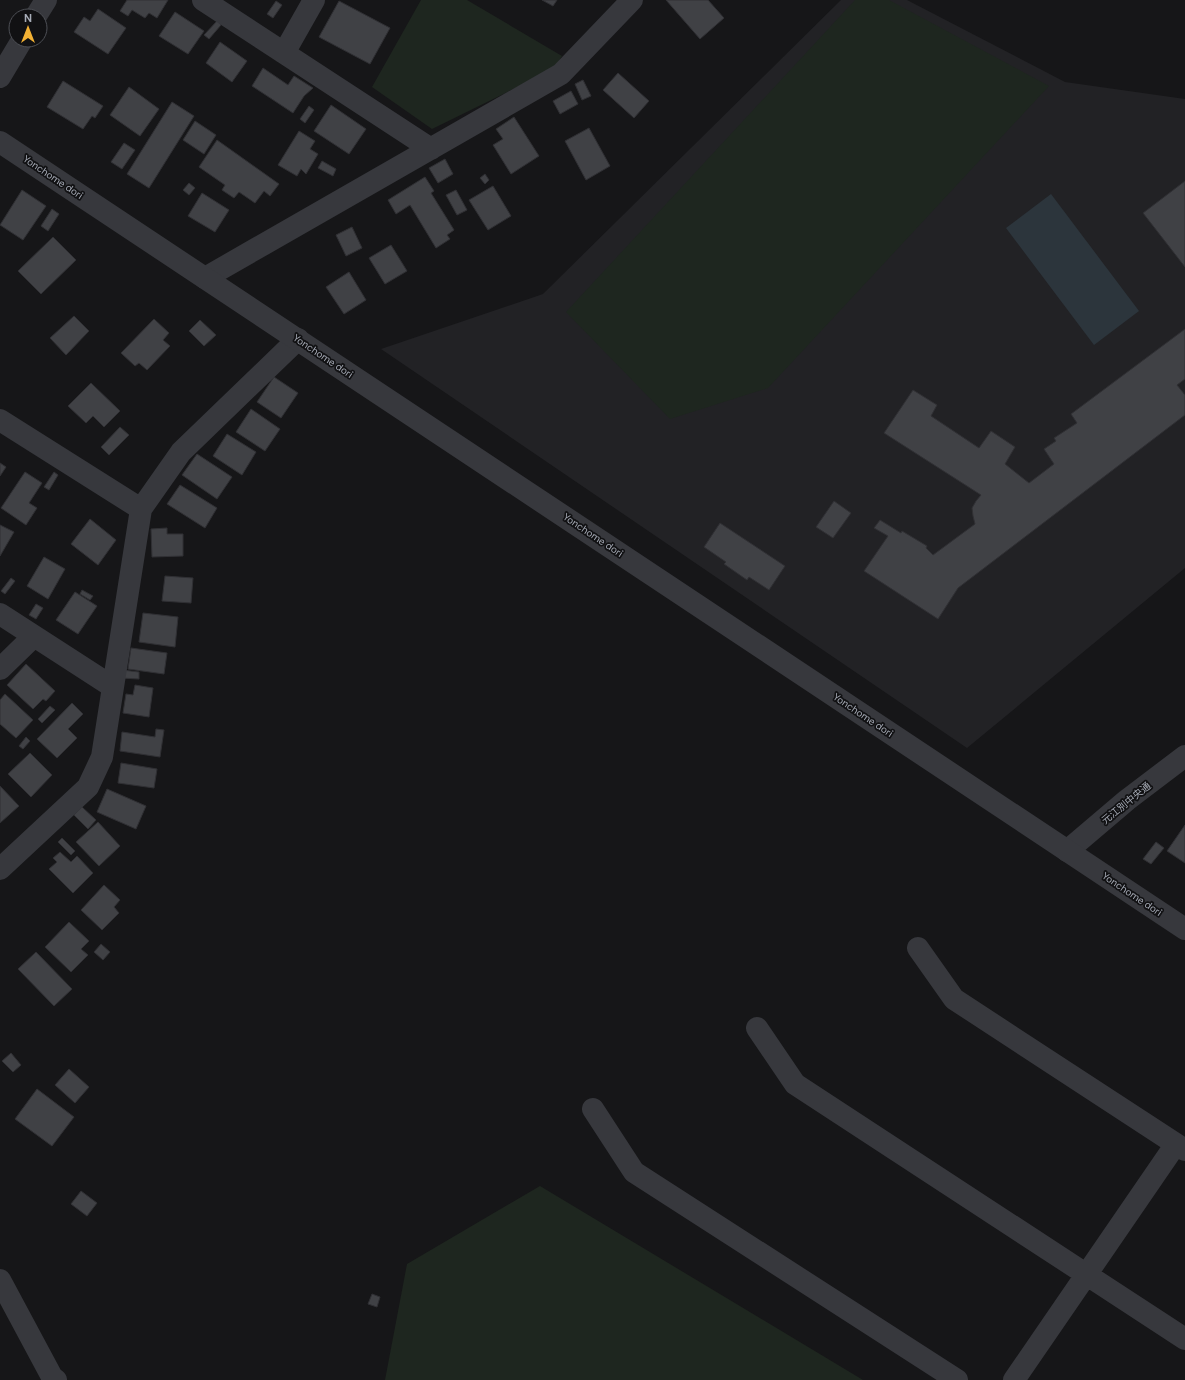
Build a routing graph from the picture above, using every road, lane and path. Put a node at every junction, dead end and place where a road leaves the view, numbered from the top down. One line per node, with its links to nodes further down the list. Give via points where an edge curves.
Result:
1 (203, 0): 5 (street)
2 (314, 0): 5 (street)
3 (632, 0): 8 (street, via 561,74)
4 (17, 48): 6 (street)
5 (284, 53): 8 (street)
6 (0, 77)
7 (0, 142): 9 (street, Yonchome dori)
8 (431, 149): 9 (street)
9 (205, 278): 10 (street, Yonchome dori)
10 (298, 339): 12 (street, via 181,452); 18 (street, Yonchome dori)
11 (0, 420): 12 (street)
12 (141, 509): 16 (street)
13 (0, 614): 14 (street)
14 (34, 636): 15 (street); 16 (street)
15 (0, 669)
16 (113, 687): 19 (street, via 102,757 88,787)
17 (1185, 756): 18 (street, 元江別中央通, via 1127,800)
18 (1067, 851): 20 (street, Yonchome dori)
19 (0, 870)
20 (1185, 929)
21 (918, 948): 24 (street, via 954,999)
22 (757, 1028): 25 (street, via 795,1084)
23 (593, 1109): 29 (street, via 634,1172)
24 (1181, 1147): 25 (street)
25 (1086, 1275): 27 (street); 30 (street)
26 (0, 1280): 28 (street, via 52,1377)
27 (1185, 1339)
28 (56, 1380)
29 (957, 1380)
30 (1014, 1380)

